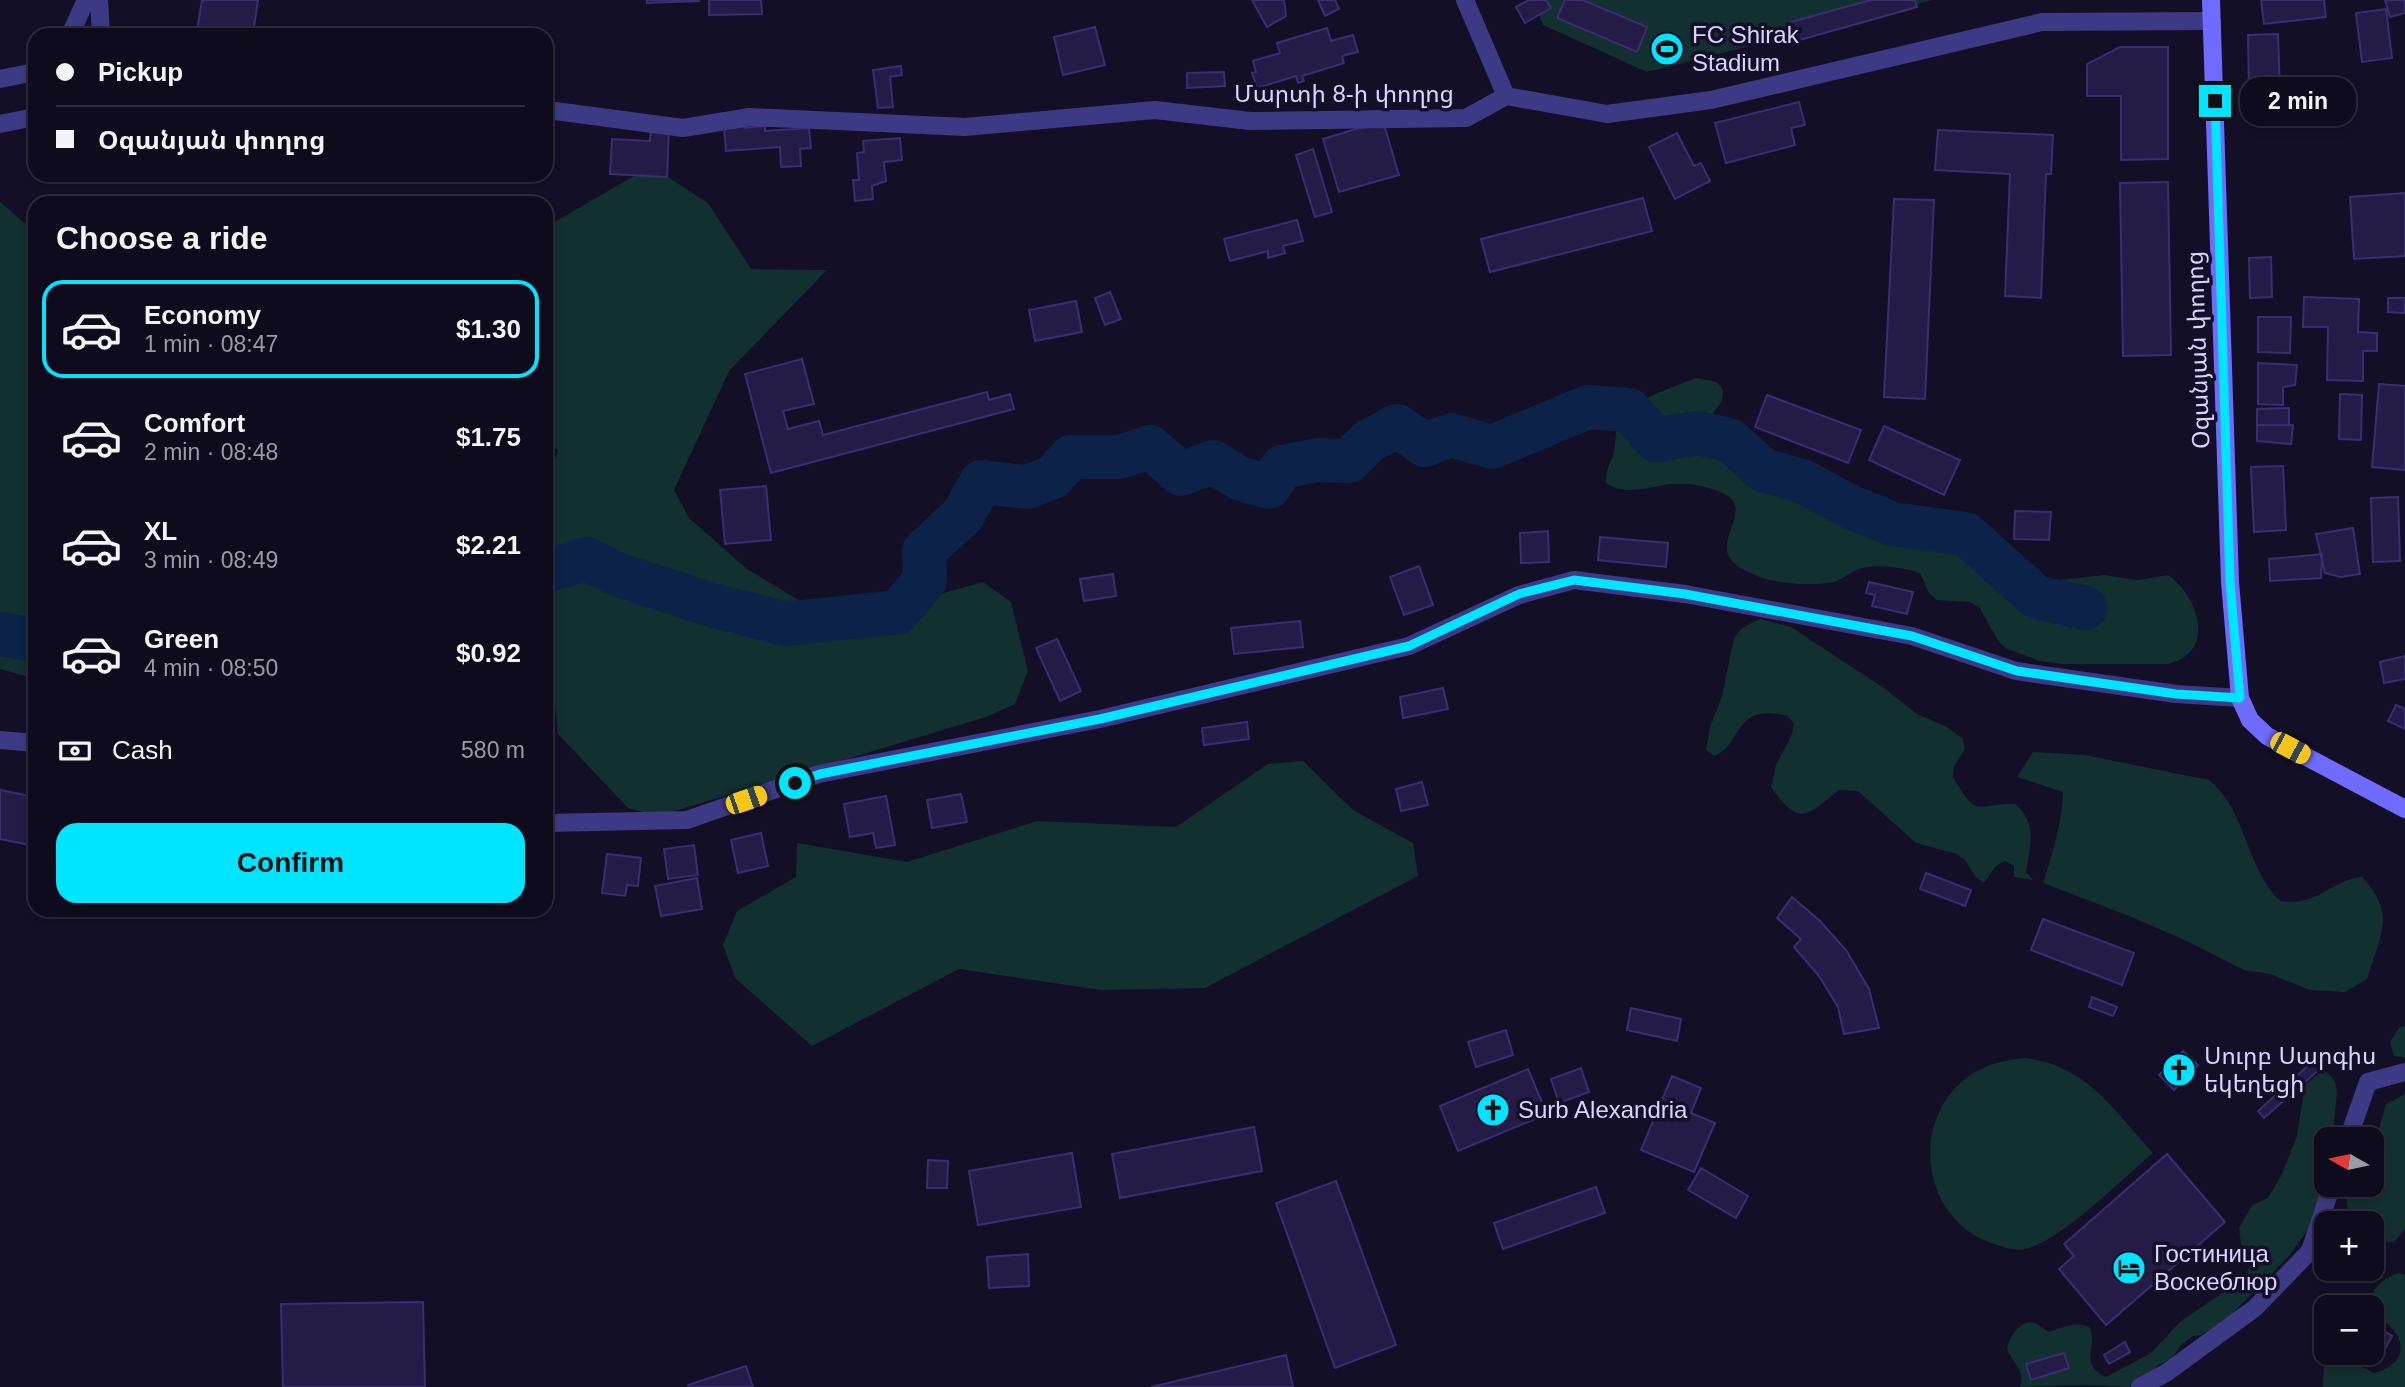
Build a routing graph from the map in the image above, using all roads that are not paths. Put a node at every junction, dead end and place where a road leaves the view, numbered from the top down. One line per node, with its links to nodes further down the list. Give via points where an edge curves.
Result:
1 (86, 0): 6 (street)
2 (99, 0): 7 (street)
3 (1465, 0): 10 (street)
4 (2211, 0): 5 (main road, Օզանյան փողոց)
5 (2212, 21): 10 (street, via 2042,22 1711,100 1607,114); 14 (main road, Օզանյան փողոց, via 2230,582)
6 (73, 28)
7 (101, 28)
8 (28, 73): 9 (street)
9 (0, 79)
10 (1506, 96): 11 (street, Մարտի 8-ի փողոց, via 1466,118 1250,121 1154,110 965,127 750,117 683,128)
11 (553, 112)
12 (28, 118): 13 (street)
13 (0, 124)
14 (2240, 698): 17 (main road, via 2250,720 2267,736); 18 (street, via 2176,694 2017,671 1912,636 1685,594 1574,580 1519,594 1409,646 1100,719 820,774 687,820)
15 (0, 740): 16 (street)
16 (28, 742)
17 (2405, 808)
18 (553, 823)
19 (2405, 1072): 20 (street, via 2368,1082)
20 (2352, 1127)
21 (2328, 1197): 22 (street, via 2310,1251 2255,1308)
22 (2140, 1387)

